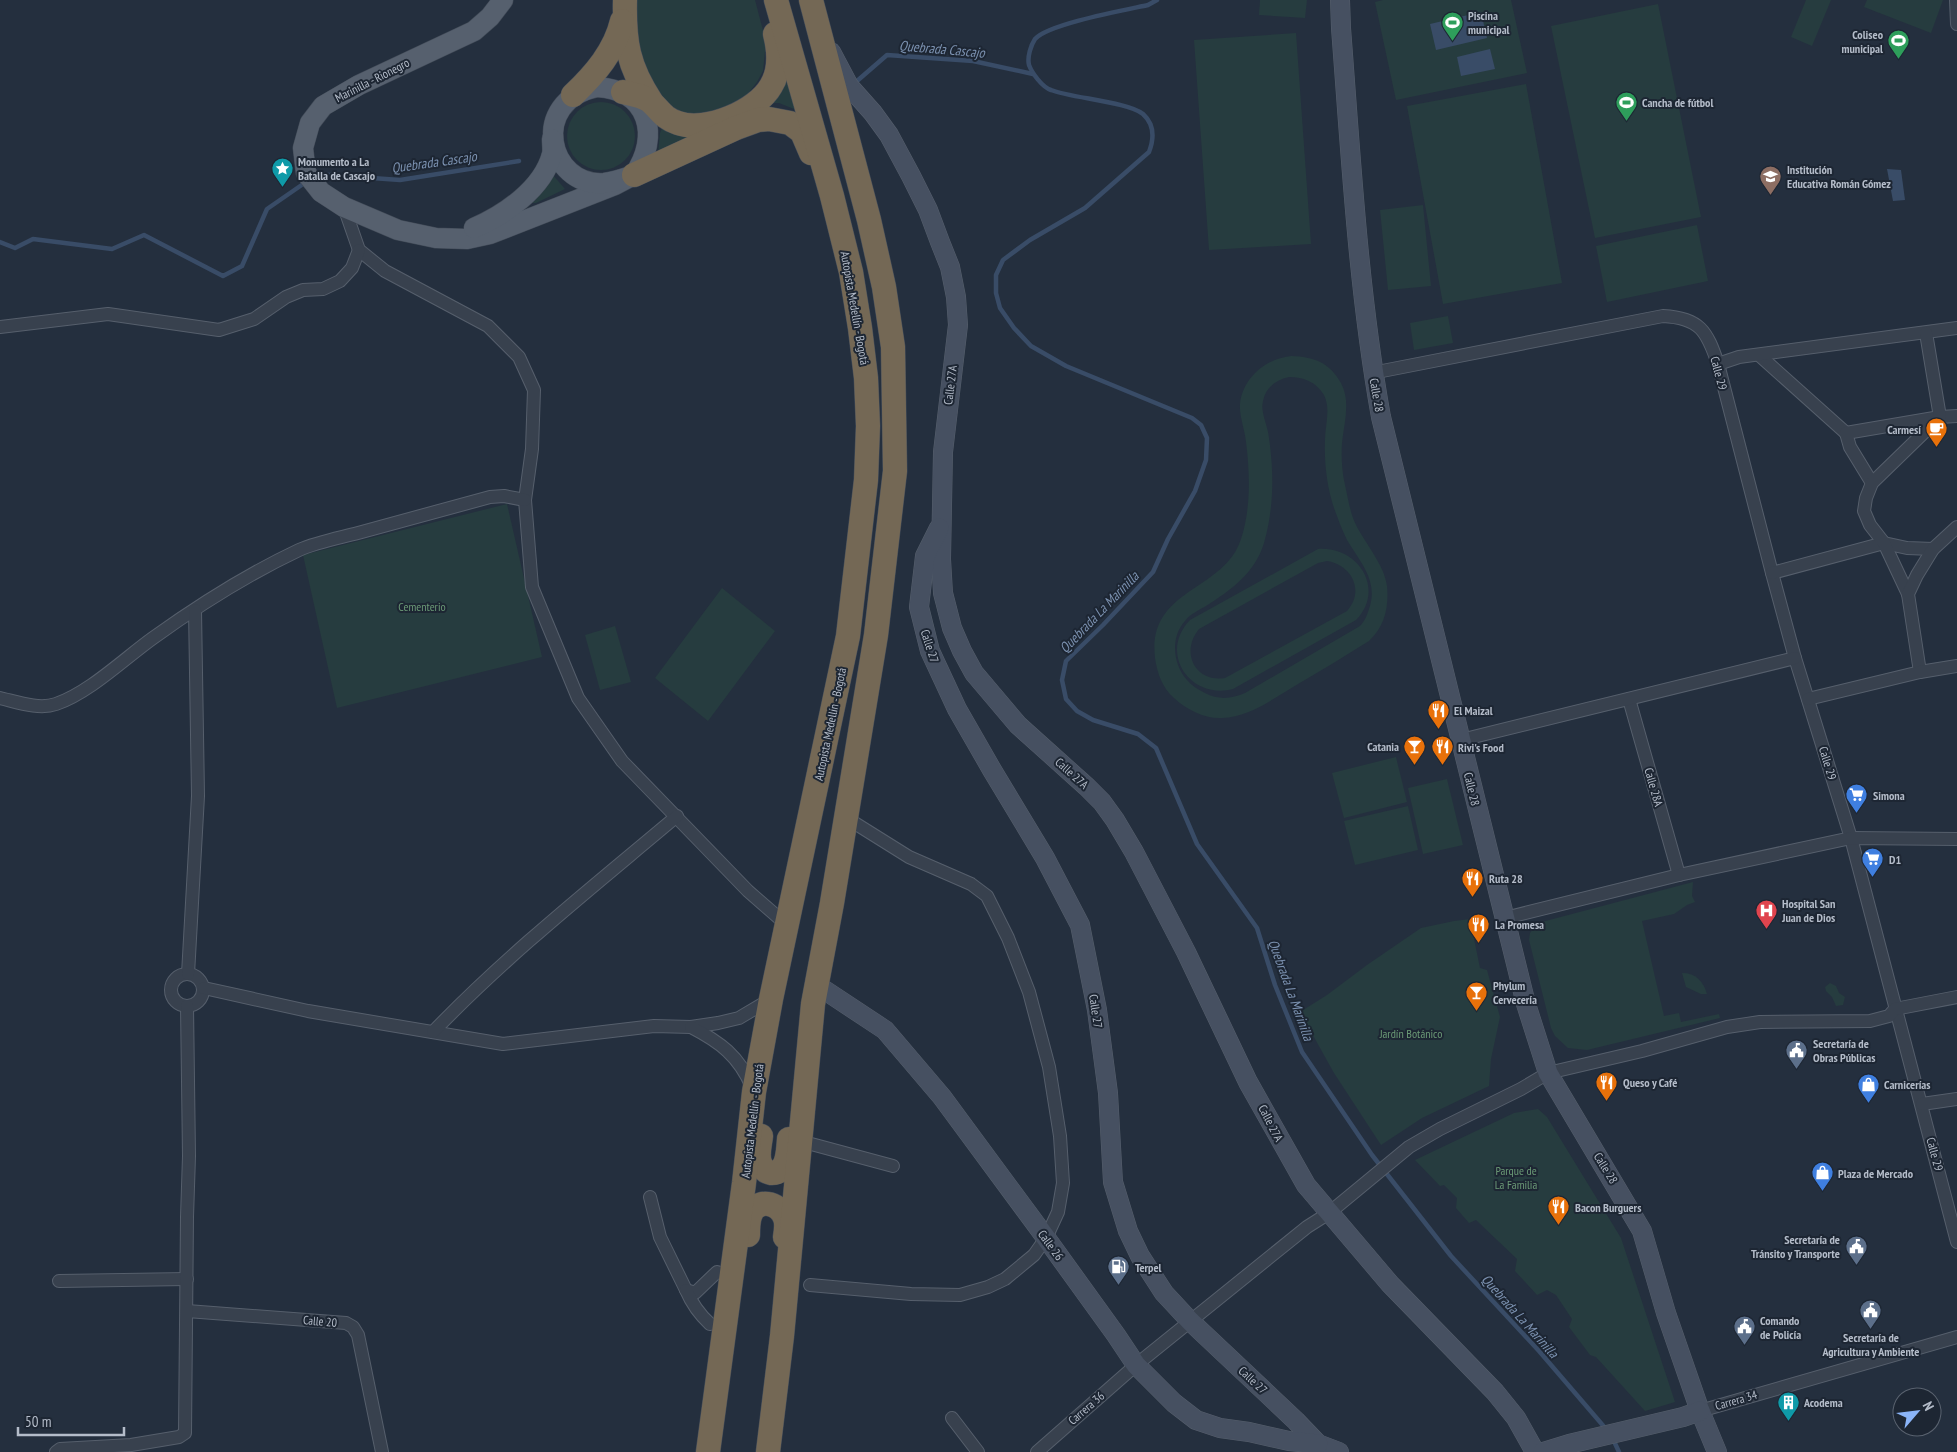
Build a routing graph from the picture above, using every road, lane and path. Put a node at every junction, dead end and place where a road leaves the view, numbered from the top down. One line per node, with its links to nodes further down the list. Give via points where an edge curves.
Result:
1 (504, 0): 15 (main road, Marinilla - Rionegro, via 474,31 359,85 323,106 310,123 303,148 311,179 321,192)
2 (769, 0): 11 (highway, via 779,48 778,69 771,86 759,100 715,123 692,126 664,116)
3 (776, 0): 14 (highway, Autopista Medellín - Bogotá)
4 (811, 0): 9 (highway)
5 (1340, 0): 23 (main road, Calle 28)
6 (1956, 0): 8 (street)
7 (625, 5): 10 (highway, via 615,42 607,57); 11 (highway, via 628,57)
8 (1957, 24)
9 (818, 28): 29 (main road, Calle 27A, via 849,86 889,135 928,210 950,267 958,325 942,452); 44 (highway, via 869,220 893,347 895,471 891,514 876,635)
10 (573, 95): 11 (main road, via 598,86); 12 (main road, via 559,111)
11 (639, 96): 13 (main road, via 648,128 648,144)
12 (553, 132): 13 (main road, via 554,148 573,174 588,181 604,183); 16 (main road, via 552,154 531,190 493,220)
13 (634, 175): 14 (highway, via 736,128 758,120 779,120 802,132 821,183); 16 (main road, Marinilla - Rionegro, via 490,234 467,239)
14 (832, 196): 49 (highway, Autopista Medellín - Bogotá, via 851,272 866,378 866,480 848,636)
15 (344, 207): 16 (main road, Marinilla - Rionegro, via 398,230); 17 (street)
16 (436, 238)
17 (359, 250): 18 (street, via 352,268 340,281 324,289 303,290 286,297 254,319 219,330 108,314); 28 (street, via 385,271 488,326 519,357 534,390)
18 (0, 327)
19 (1957, 328): 20 (street)
20 (1926, 333): 21 (street); 25 (street)
21 (1759, 355): 22 (street); 26 (street)
22 (1718, 364): 23 (street, Calle 29, via 1706,336 1692,321 1663,316); 33 (street, Calle 29)
23 (1372, 373): 42 (main road, Calle 28)
24 (1957, 416): 25 (street)
25 (1940, 417): 26 (street); 27 (street)
26 (1846, 433): 27 (street, via 1850,447)
27 (1872, 483): 31 (street, via 1864,511)
28 (526, 500): 35 (street, via 490,497 301,549 241,580); 43 (street, via 532,587 578,698 622,761)
29 (941, 523): 66 (main road, Calle 27A, via 943,594 952,628 974,673 1018,725 1087,786 1115,820 1186,952 1248,1082 1292,1164); 75 (main road, Calle 27, via 925,556 919,607 930,651 957,709 1046,858 1080,925 1097,1010 1108,1093 1113,1182 1128,1231 1140,1256 1164,1293)
30 (1957, 526): 32 (street)
31 (1884, 543): 32 (street); 33 (street); 34 (street)
32 (1933, 549): 34 (street)
33 (1772, 573): 36 (street, Calle 29)
34 (1908, 594): 38 (street)
35 (195, 610): 39 (street, via 58,704 23,704); 50 (street, via 198,796)
36 (1796, 658): 40 (street); 41 (street, Calle 29)
37 (1957, 666): 38 (street)
38 (1920, 672): 41 (street)
39 (0, 698)
40 (1629, 699): 42 (street); 47 (street, Calle 28A)
41 (1808, 699): 45 (street, Calle 29)
42 (1461, 740): 48 (main road, Calle 28)
43 (677, 816): 49 (street, via 748,891); 58 (street, via 524,945)
44 (845, 817): 53 (highway); 67 (street, via 909,856 971,884 987,896 1005,931 1029,992 1049,1067 1060,1136 1063,1183 1058,1212)
45 (1851, 838): 46 (street); 47 (street); 56 (street, Calle 29)
46 (1957, 839)
47 (1679, 875): 48 (street)
48 (1505, 918): 59 (main road, Calle 28)
49 (787, 925): 52 (highway, Autopista Medellín - Bogotá)
50 (188, 974): 51 (street, via 198,978); 55 (street, via 177,978 172,987 177,1002)
51 (204, 988): 55 (street, via 198,1003); 58 (street, via 308,1011)
52 (772, 992): 53 (highway, via 775,1004 759,1155 762,1167 768,1172 778,1173 787,1160 802,1022); 57 (street, via 739,1018); 60 (highway, Autopista Medellín - Bogotá)
53 (815, 995): 63 (highway); 67 (main road, Calle 26, via 885,1030 942,1097)
54 (1957, 997): 56 (street, Carrera 36)
55 (187, 1006): 70 (street)
56 (1895, 1009): 59 (street, Carrera 36, via 1889,1016 1870,1021 1760,1022 1726,1027); 62 (street, Calle 29)
57 (691, 1027): 58 (street, via 654,1026 503,1044); 60 (street, via 717,1041 734,1057 743,1067)
58 (432, 1032)
59 (1548, 1073): 66 (street, Carrera 36, via 1409,1148); 80 (main road, Calle 28, via 1642,1231)
60 (754, 1092): 81 (highway, Autopista Medellín - Bogotá)
61 (1957, 1099): 62 (street)
62 (1922, 1104): 68 (street, Calle 29)
63 (800, 1141): 64 (street); 77 (highway)
64 (893, 1166)
65 (650, 1197): 73 (street, via 660,1237)
66 (1329, 1213): 75 (street, Carrera 36); 91 (main road, Calle 27A, via 1390,1284 1495,1392 1516,1418)
67 (1046, 1238): 72 (street, via 1034,1255 1005,1279 960,1295); 79 (main road, Calle 26)
68 (1957, 1242)
69 (717, 1272): 73 (street, via 695,1292)
70 (187, 1279): 71 (street); 74 (street)
71 (59, 1281)
72 (810, 1285)
73 (686, 1290): 76 (street, via 690,1302)
74 (187, 1311): 84 (street, via 185,1434 179,1438 131,1445 60,1449); 85 (street, Calle 20, via 346,1323 353,1327 358,1335)
75 (1190, 1321): 79 (street, Carrera 36); 83 (main road, Calle 27)
76 (710, 1324)
77 (782, 1336): 81 (highway, via 778,1305 786,1225 780,1210 767,1203 753,1210 750,1216 730,1372); 87 (highway)
78 (1957, 1338): 80 (street, Carrera 34)
79 (1136, 1365): 83 (main road, Calle 26, via 1196,1420 1220,1428); 89 (street, Carrera 36)
80 (1700, 1411): 92 (main road, Carrera 34); 93 (main road, Calle 28)
81 (713, 1418): 86 (highway, Autopista Medellín - Bogotá)
82 (952, 1418): 88 (street)
83 (1318, 1444): 90 (main road, Calle 27)
84 (56, 1452)
85 (382, 1452)
86 (708, 1452)
87 (768, 1452)
88 (978, 1452)
89 (1037, 1452)
90 (1339, 1452)
91 (1535, 1452)
92 (1543, 1452)
93 (1717, 1452)

